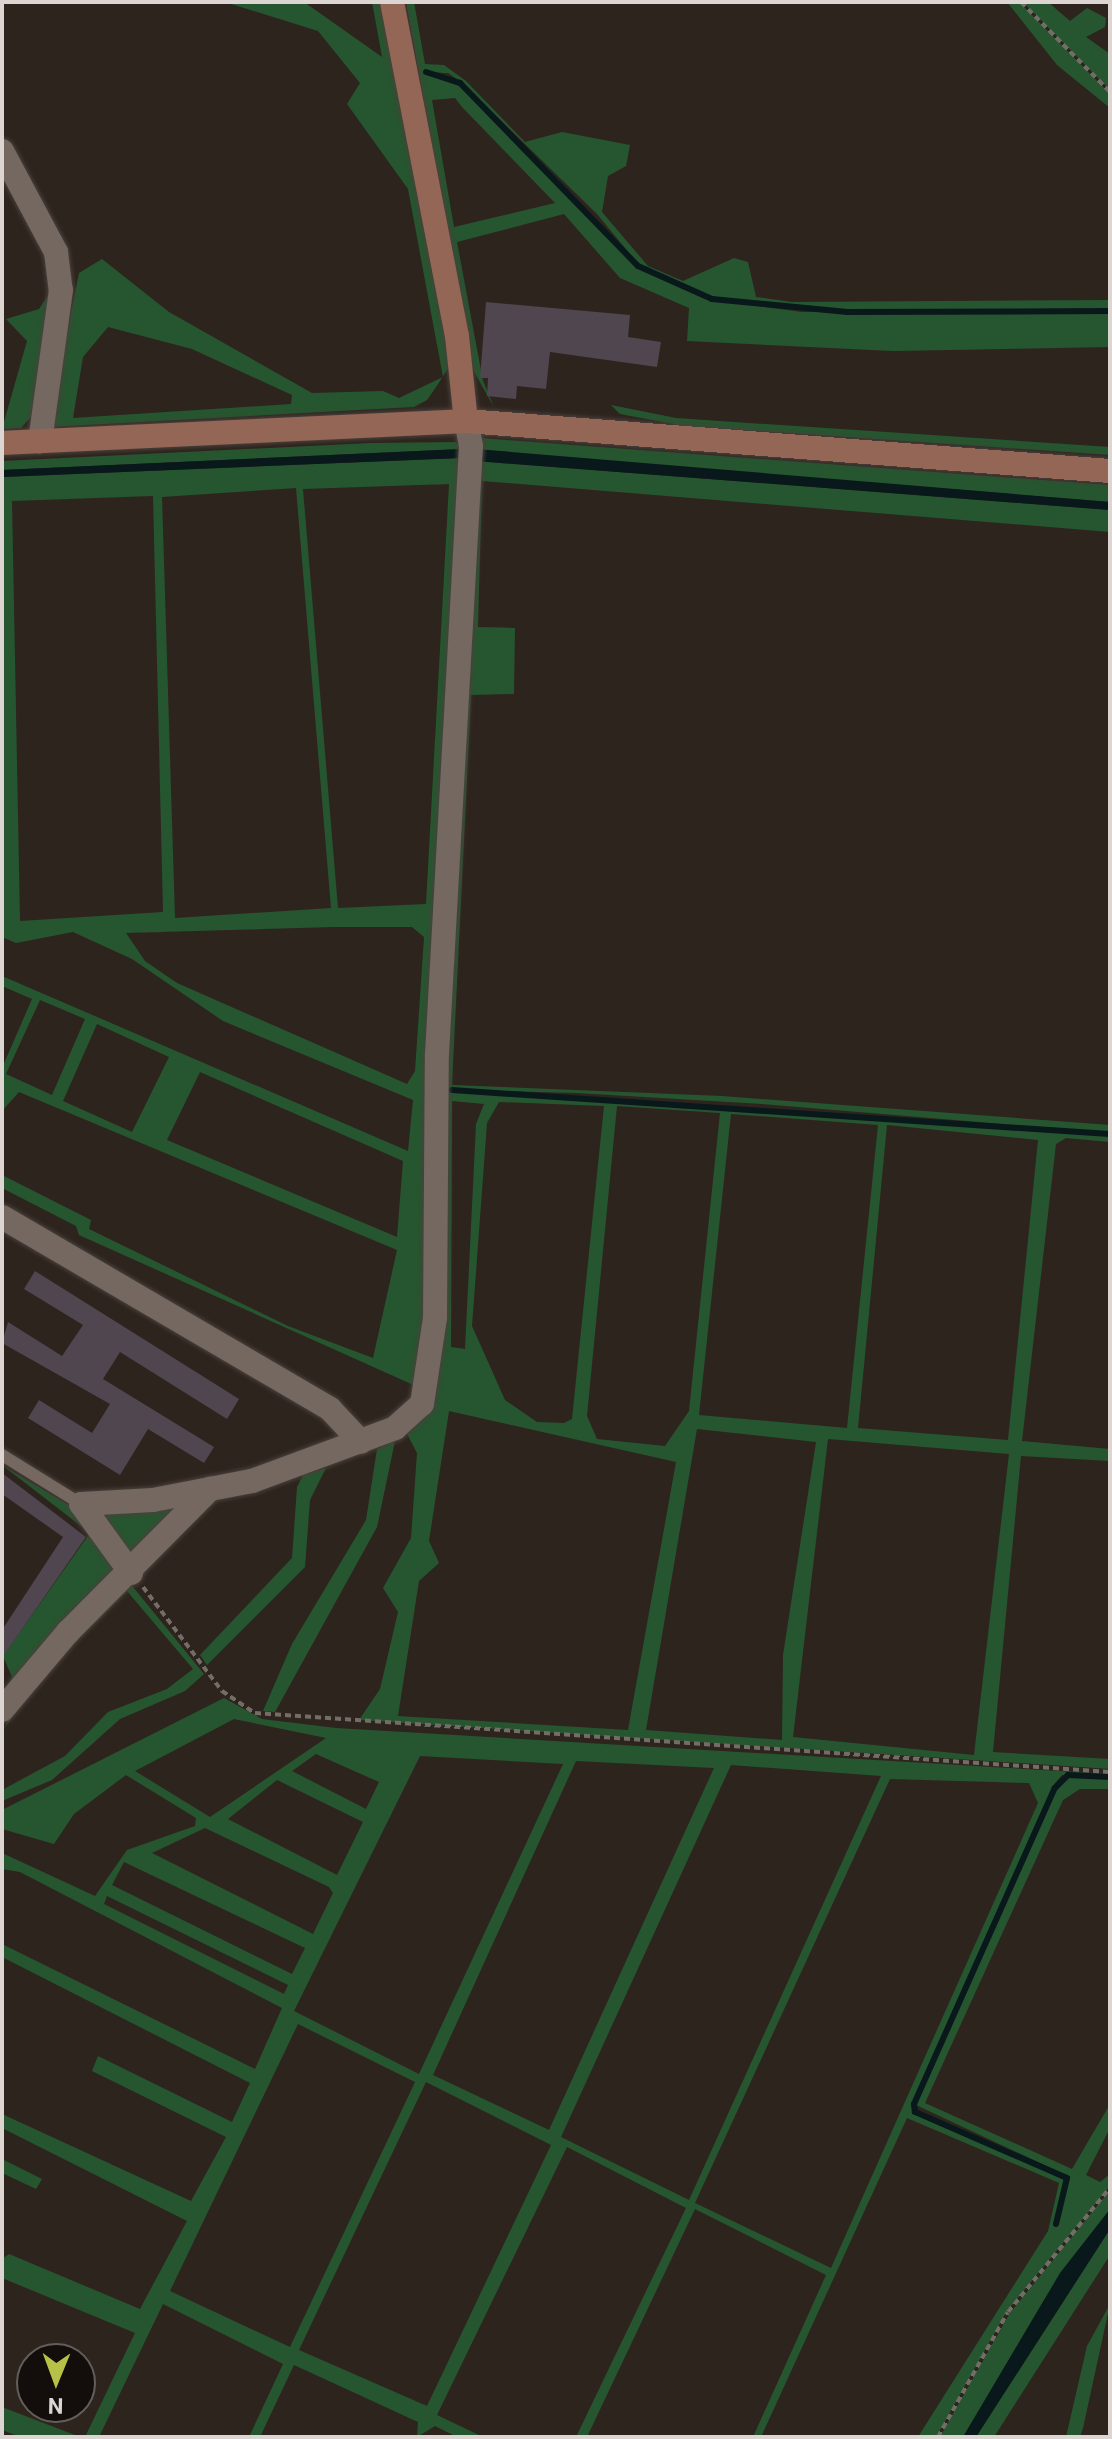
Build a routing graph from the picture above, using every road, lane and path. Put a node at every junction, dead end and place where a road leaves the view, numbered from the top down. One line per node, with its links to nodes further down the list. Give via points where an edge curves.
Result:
1 (392, 2): 5 (main road, via 457,336)
2 (1021, 2): 3 (path)
3 (1110, 92)
4 (2, 151): 6 (street, via 56,252 60,305)
5 (466, 421): 6 (main road); 8 (main road); 10 (street, via 471,446 437,1054 432,1350 415,1414)
6 (40, 442): 7 (main road)
7 (2, 443)
8 (1110, 471)
9 (2, 1217): 10 (street, via 330,1409)
10 (361, 1442): 12 (street)
11 (2, 1455): 13 (lane)
12 (210, 1489): 13 (street); 14 (street)
13 (81, 1504): 14 (street)
14 (131, 1573): 15 (street, via 68,1632); 16 (path, via 222,1691 255,1713)
15 (2, 1710)
16 (1110, 1772)
17 (1110, 2188): 18 (path, via 1008,2312)
18 (938, 2437)

